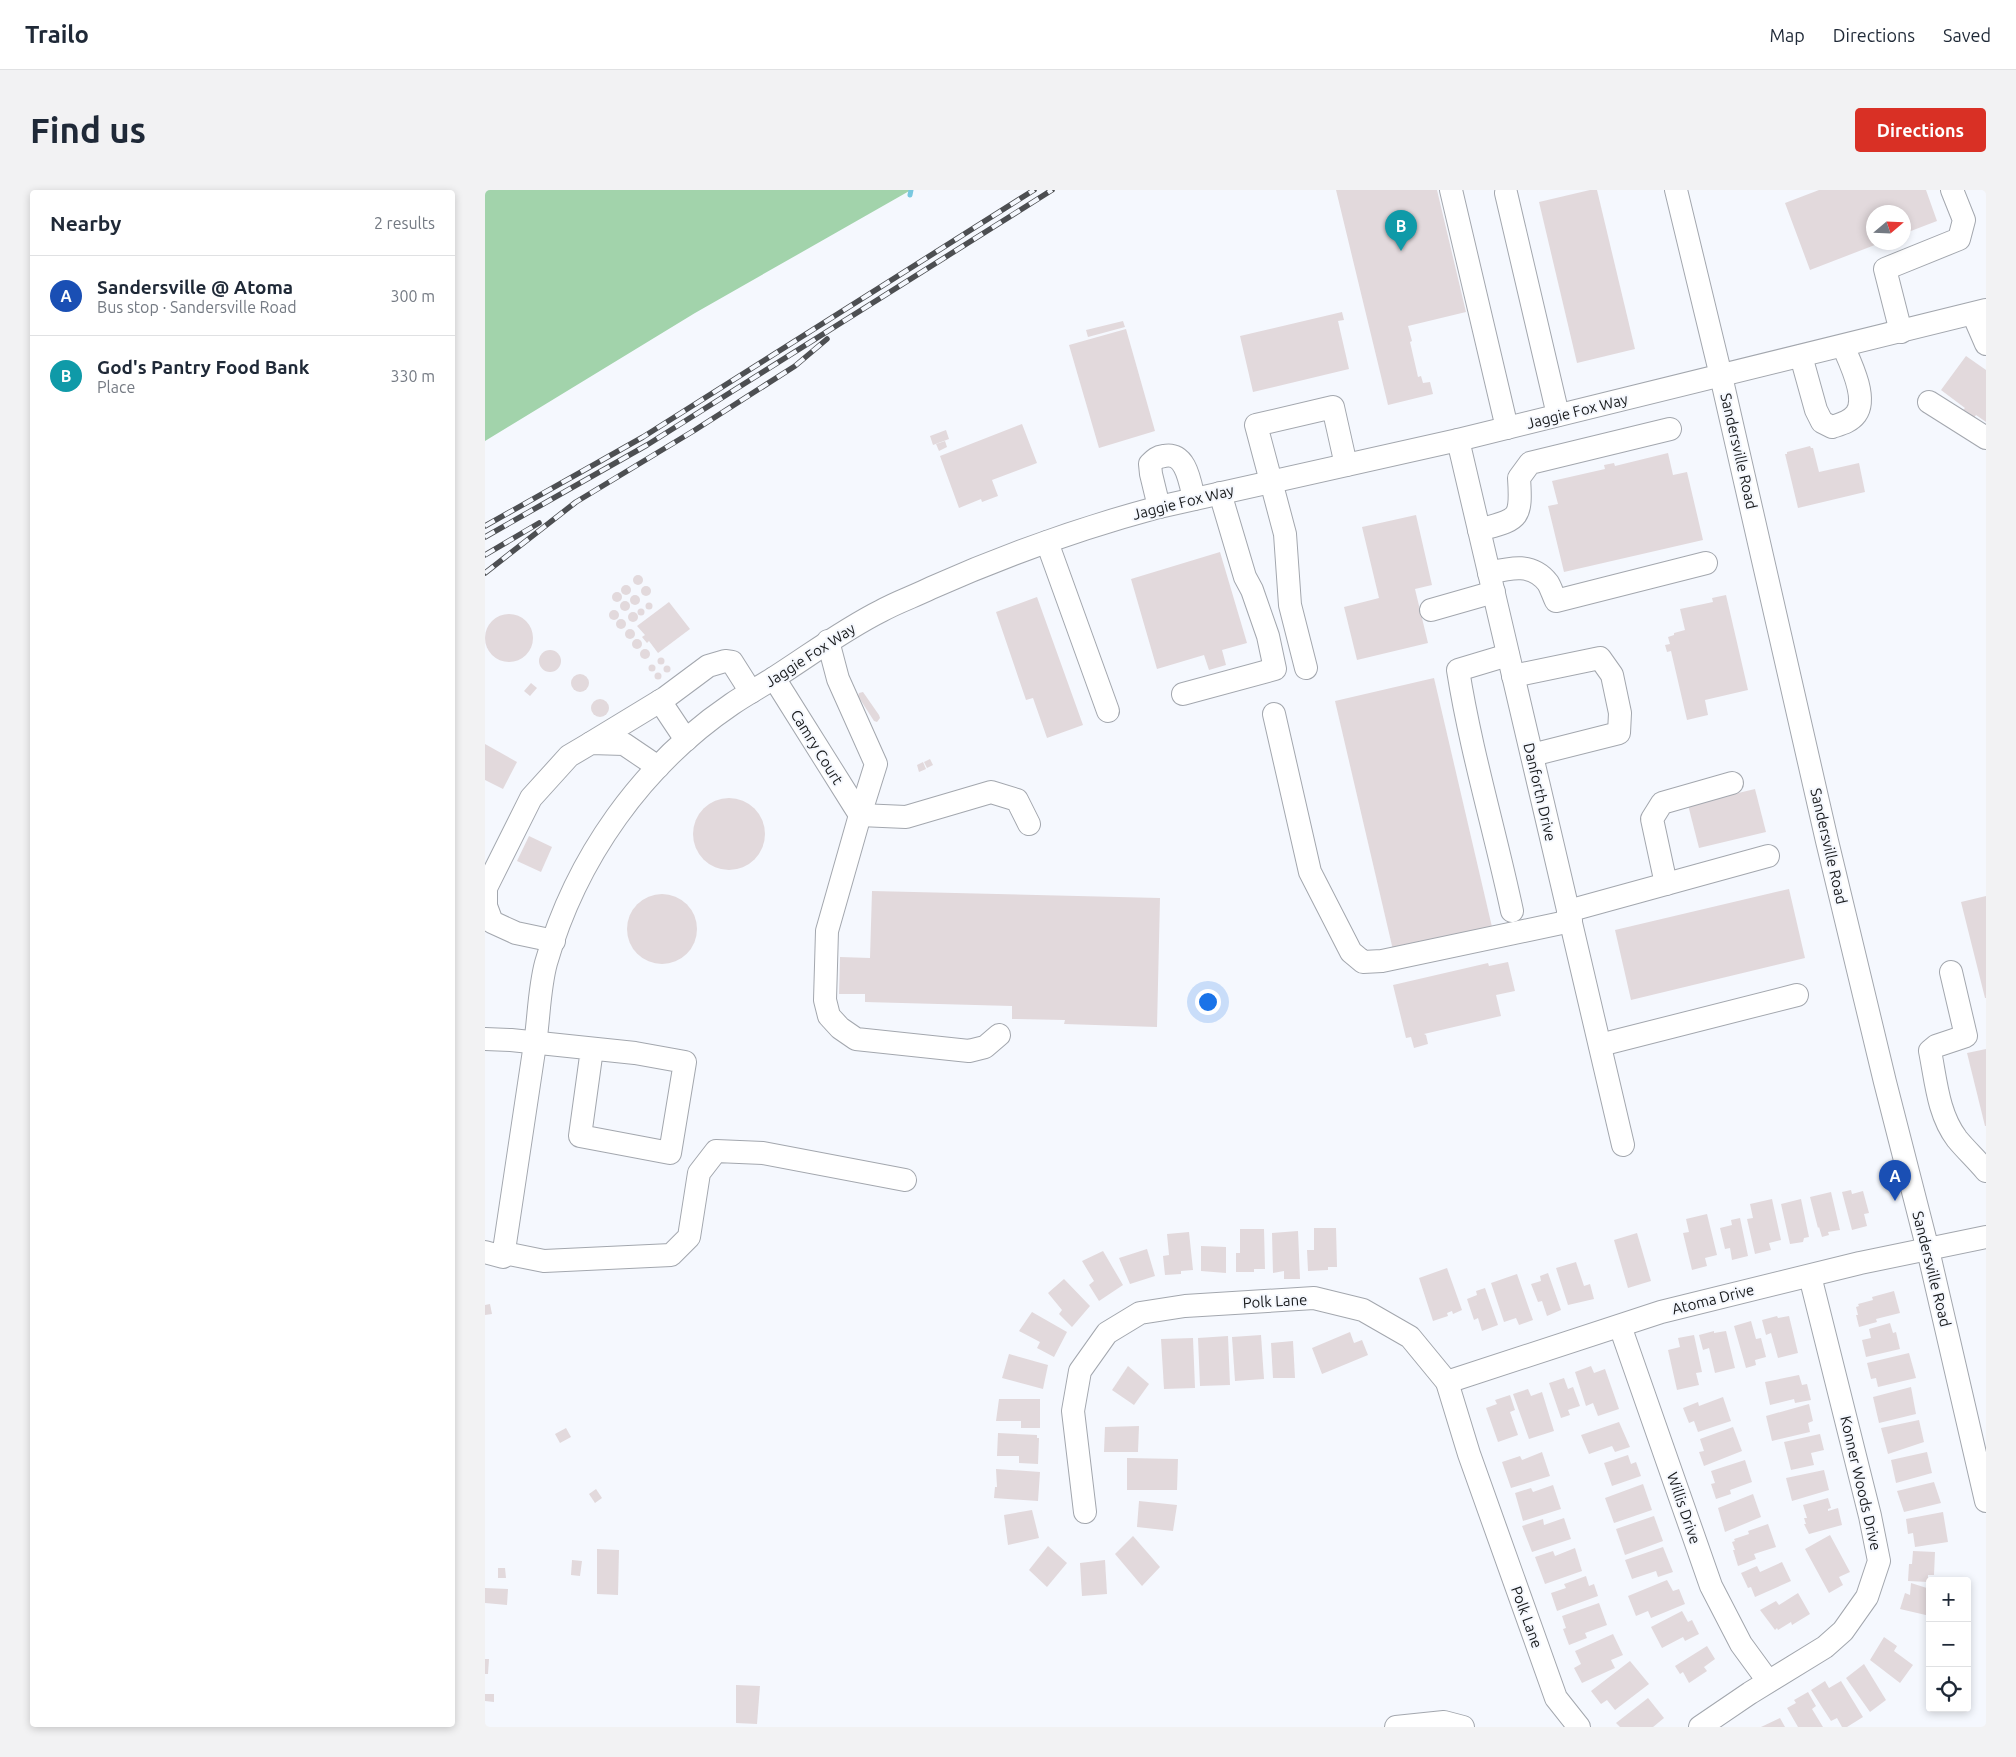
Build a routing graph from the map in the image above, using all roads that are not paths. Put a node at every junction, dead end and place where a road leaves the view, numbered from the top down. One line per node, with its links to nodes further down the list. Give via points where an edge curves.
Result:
1 (1451, 190): 13 (street)
2 (1676, 190): 10 (street, Sandersville Road)
3 (1952, 190): 6 (street, via 1964,220 1959,239 1885,269)
4 (1506, 193): 12 (street)
5 (1979, 312): 6 (street, Jaggie Fox Way); 7 (street)
6 (1901, 332): 8 (street, Jaggie Fox Way)
7 (1986, 344)
8 (1843, 346): 9 (street, Jaggie Fox Way); 9 (street, via 1856,378 1861,405 1856,415 1832,427 1822,422 1816,410)
9 (1801, 356): 10 (street, Jaggie Fox Way)
10 (1721, 376): 12 (street, Jaggie Fox Way); 60 (street, Sandersville Road, via 1830,850)
11 (1929, 402): 15 (street)
12 (1558, 415): 13 (street, Jaggie Fox Way)
13 (1507, 428): 16 (street, Jaggie Fox Way)
14 (1670, 429): 22 (street, via 1530,463 1519,478 1521,500 1518,511 1511,520)
15 (1986, 438)
16 (1458, 440): 17 (street, Jaggie Fox Way); 22 (street, Danforth Drive)
17 (1346, 465): 18 (street, Jaggie Fox Way); 18 (street, via 1333,407 1256,426)
18 (1270, 482): 19 (street, Jaggie Fox Way); 29 (street, via 1285,534 1290,605)
19 (1220, 493): 20 (street, Jaggie Fox Way); 33 (street, via 1245,577 1253,590 1268,636 1275,669)
20 (1194, 499): 21 (street, Jaggie Fox Way); 21 (street, via 1179,457 1171,454 1157,457 1150,464)
21 (1159, 507): 23 (street, Jaggie Fox Way)
22 (1479, 530): 25 (street, Danforth Drive)
23 (1047, 542): 27 (street, Jaggie Fox Way, via 977,568 882,610); 35 (street)
24 (1706, 563): 25 (street, via 1556,601 1547,582 1533,571 1518,567)
25 (1491, 582): 26 (street); 28 (street, Danforth Drive)
26 (1431, 610)
27 (828, 641): 31 (street, Jaggie Fox Way); 42 (street, via 838,679 876,764)
28 (1508, 655): 30 (street, Danforth Drive); 46 (street, via 1458,670 1467,729)
29 (1306, 668)
30 (1513, 676): 39 (street, Danforth Drive); 39 (street, via 1600,658 1612,675 1620,712 1619,733)
31 (774, 678): 32 (street, Jaggie Fox Way); 42 (street, Camry Court)
32 (751, 692): 34 (street, via 732,662 725,660 709,666); 37 (street, Jaggie Fox Way)
33 (1183, 694)
34 (660, 701): 37 (street); 38 (street)
35 (1108, 711)
36 (1274, 714): 47 (street, via 1310,872 1351,952 1363,962 1382,961)
37 (686, 740): 40 (street, Jaggie Fox Way)
38 (591, 743): 40 (street, via 624,744); 48 (street, via 569,756 531,798 487,888 486,906 492,922 516,933)
39 (1532, 755): 47 (street, Danforth Drive)
40 (658, 767): 48 (street, Jaggie Fox Way, via 603,836 569,901)
41 (1732, 784): 45 (street, via 1662,803 1652,819)
42 (859, 815): 43 (street, via 906,818 991,792 1017,800); 51 (street, via 827,931 825,1000 829,1016 856,1038 969,1051 985,1047)
43 (1029, 824)
44 (1768, 856): 45 (street)
45 (1667, 884): 47 (street)
46 (1512, 911)
47 (1569, 916): 54 (street, Danforth Drive)
48 (554, 941): 53 (street, Jaggie Fox Way, via 545,966)
49 (1951, 972): 57 (street, via 1967,1036 1936,1046 1931,1051 1932,1060 1940,1103 1948,1125 1957,1140)
50 (1797, 995): 54 (street)
51 (999, 1035)
52 (485, 1039): 53 (street)
53 (535, 1043): 55 (street); 61 (street, Jaggie Fox Way)
54 (1600, 1045): 56 (street, Danforth Drive)
55 (592, 1049): 55 (street, via 685,1062 670,1153 580,1136)
56 (1623, 1145)
57 (1986, 1170)
58 (905, 1180): 61 (street, via 763,1153 716,1151 699,1173 689,1237 671,1256 544,1261)
59 (1986, 1237): 60 (street, Atoma Drive)
60 (1928, 1250): 62 (street, Atoma Drive); 65 (street, Sandersville Road)
61 (494, 1253)
62 (1810, 1276): 63 (street, Atoma Drive, via 1661,1312); 68 (street, Konner Woods Drive, via 1879,1561 1867,1597 1843,1631 1825,1647)
63 (1620, 1326): 64 (street, Atoma Drive); 68 (street, Willis Drive, via 1711,1586 1741,1644)
64 (1447, 1382): 67 (street, Polk Lane, via 1410,1337 1363,1310 1314,1298 1185,1306 1140,1314 1107,1333 1080,1371 1073,1411); 71 (street, Polk Lane, via 1469,1454 1556,1698)
65 (1980, 1450): 66 (street, Sandersville Road)
66 (1986, 1501)
67 (1085, 1512)
68 (1768, 1682): 72 (street, Konner Woods Drive)
69 (1456, 1726): 70 (street, via 1444,1722)
70 (1396, 1727)
71 (1579, 1727)
72 (1700, 1727)

